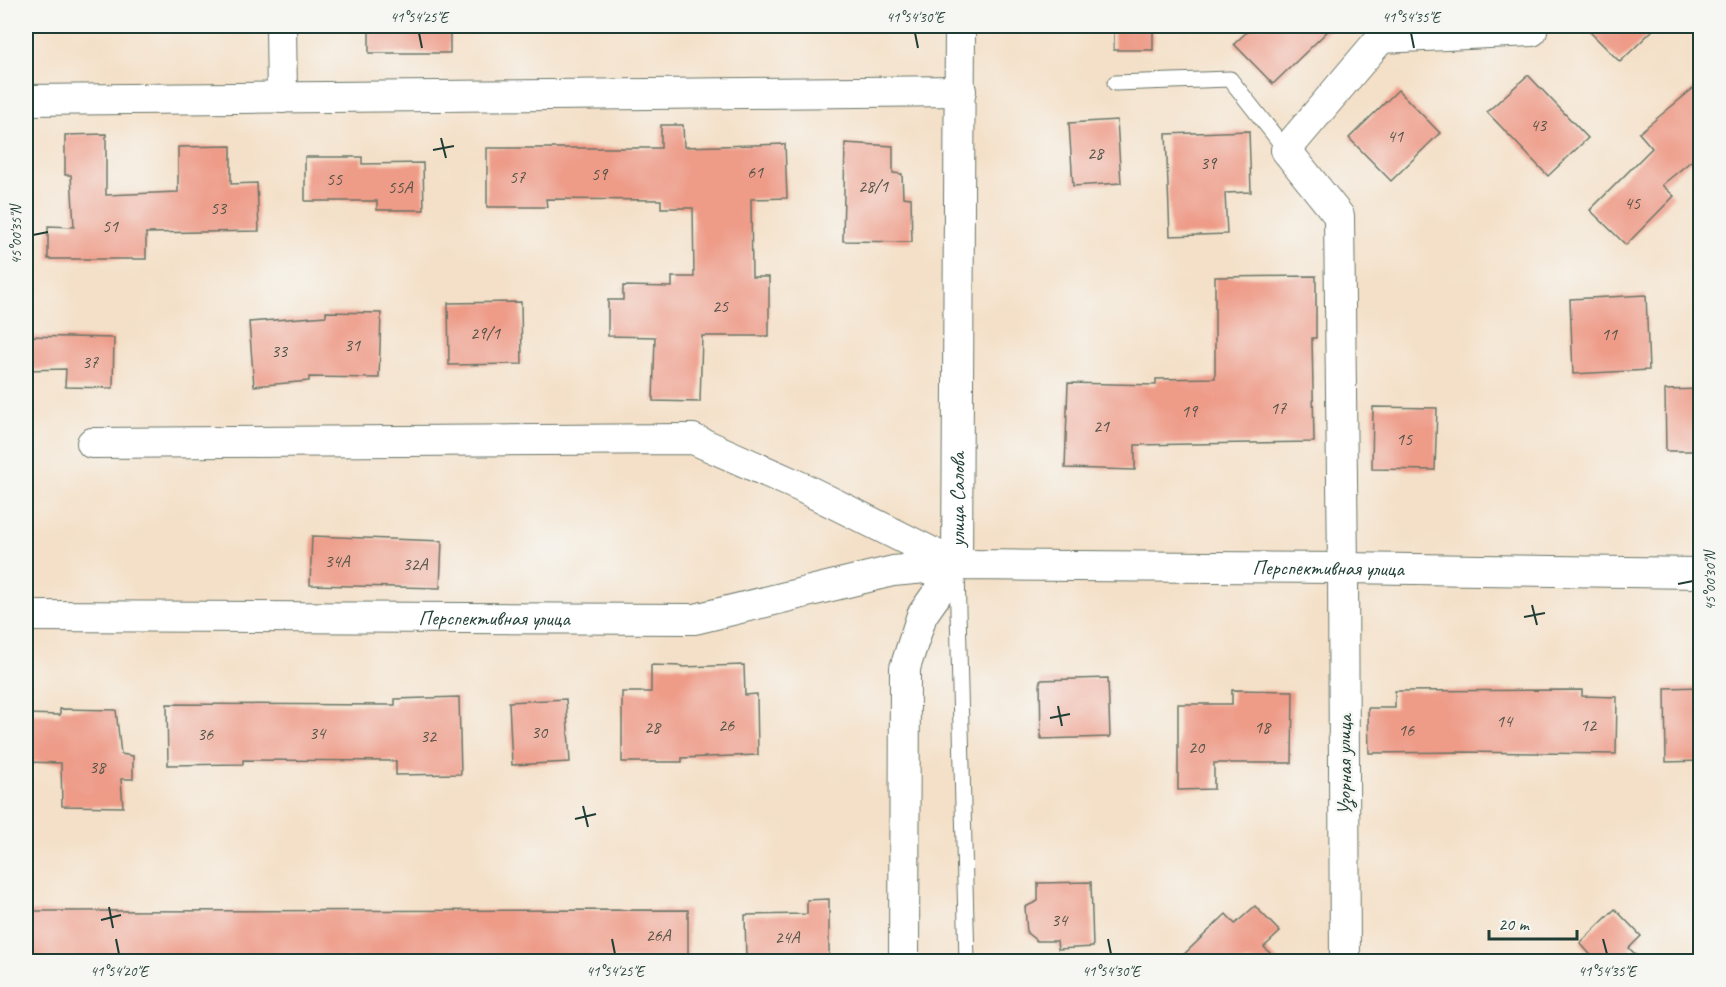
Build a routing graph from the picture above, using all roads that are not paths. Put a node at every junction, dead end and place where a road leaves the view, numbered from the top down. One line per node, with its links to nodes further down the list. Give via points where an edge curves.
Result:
1 (281, 26): 7 (street)
2 (960, 26): 6 (street, улица Салова)
3 (1532, 28): 4 (street)
4 (1381, 32): 9 (street)
5 (1115, 83): 9 (lane, via 1230,79)
6 (961, 91): 7 (street); 11 (street, улица Салова)
7 (282, 98): 8 (street)
8 (26, 100)
9 (1286, 150): 12 (street, Узорная улица, via 1339,216)
10 (92, 443): 11 (street, Перспективная улица, via 693,439 801,487)
11 (957, 565): 12 (street, Перспективная улица); 14 (street, Перспективная улица, via 893,571 695,619); 15 (street, улица Салова, via 922,615 905,668); 16 (lane)
12 (1343, 568): 13 (street, Перспективная улица); 17 (street, Узорная улица)
13 (1701, 573)
14 (26, 616)
15 (904, 962)
16 (966, 962)
17 (1345, 962)

